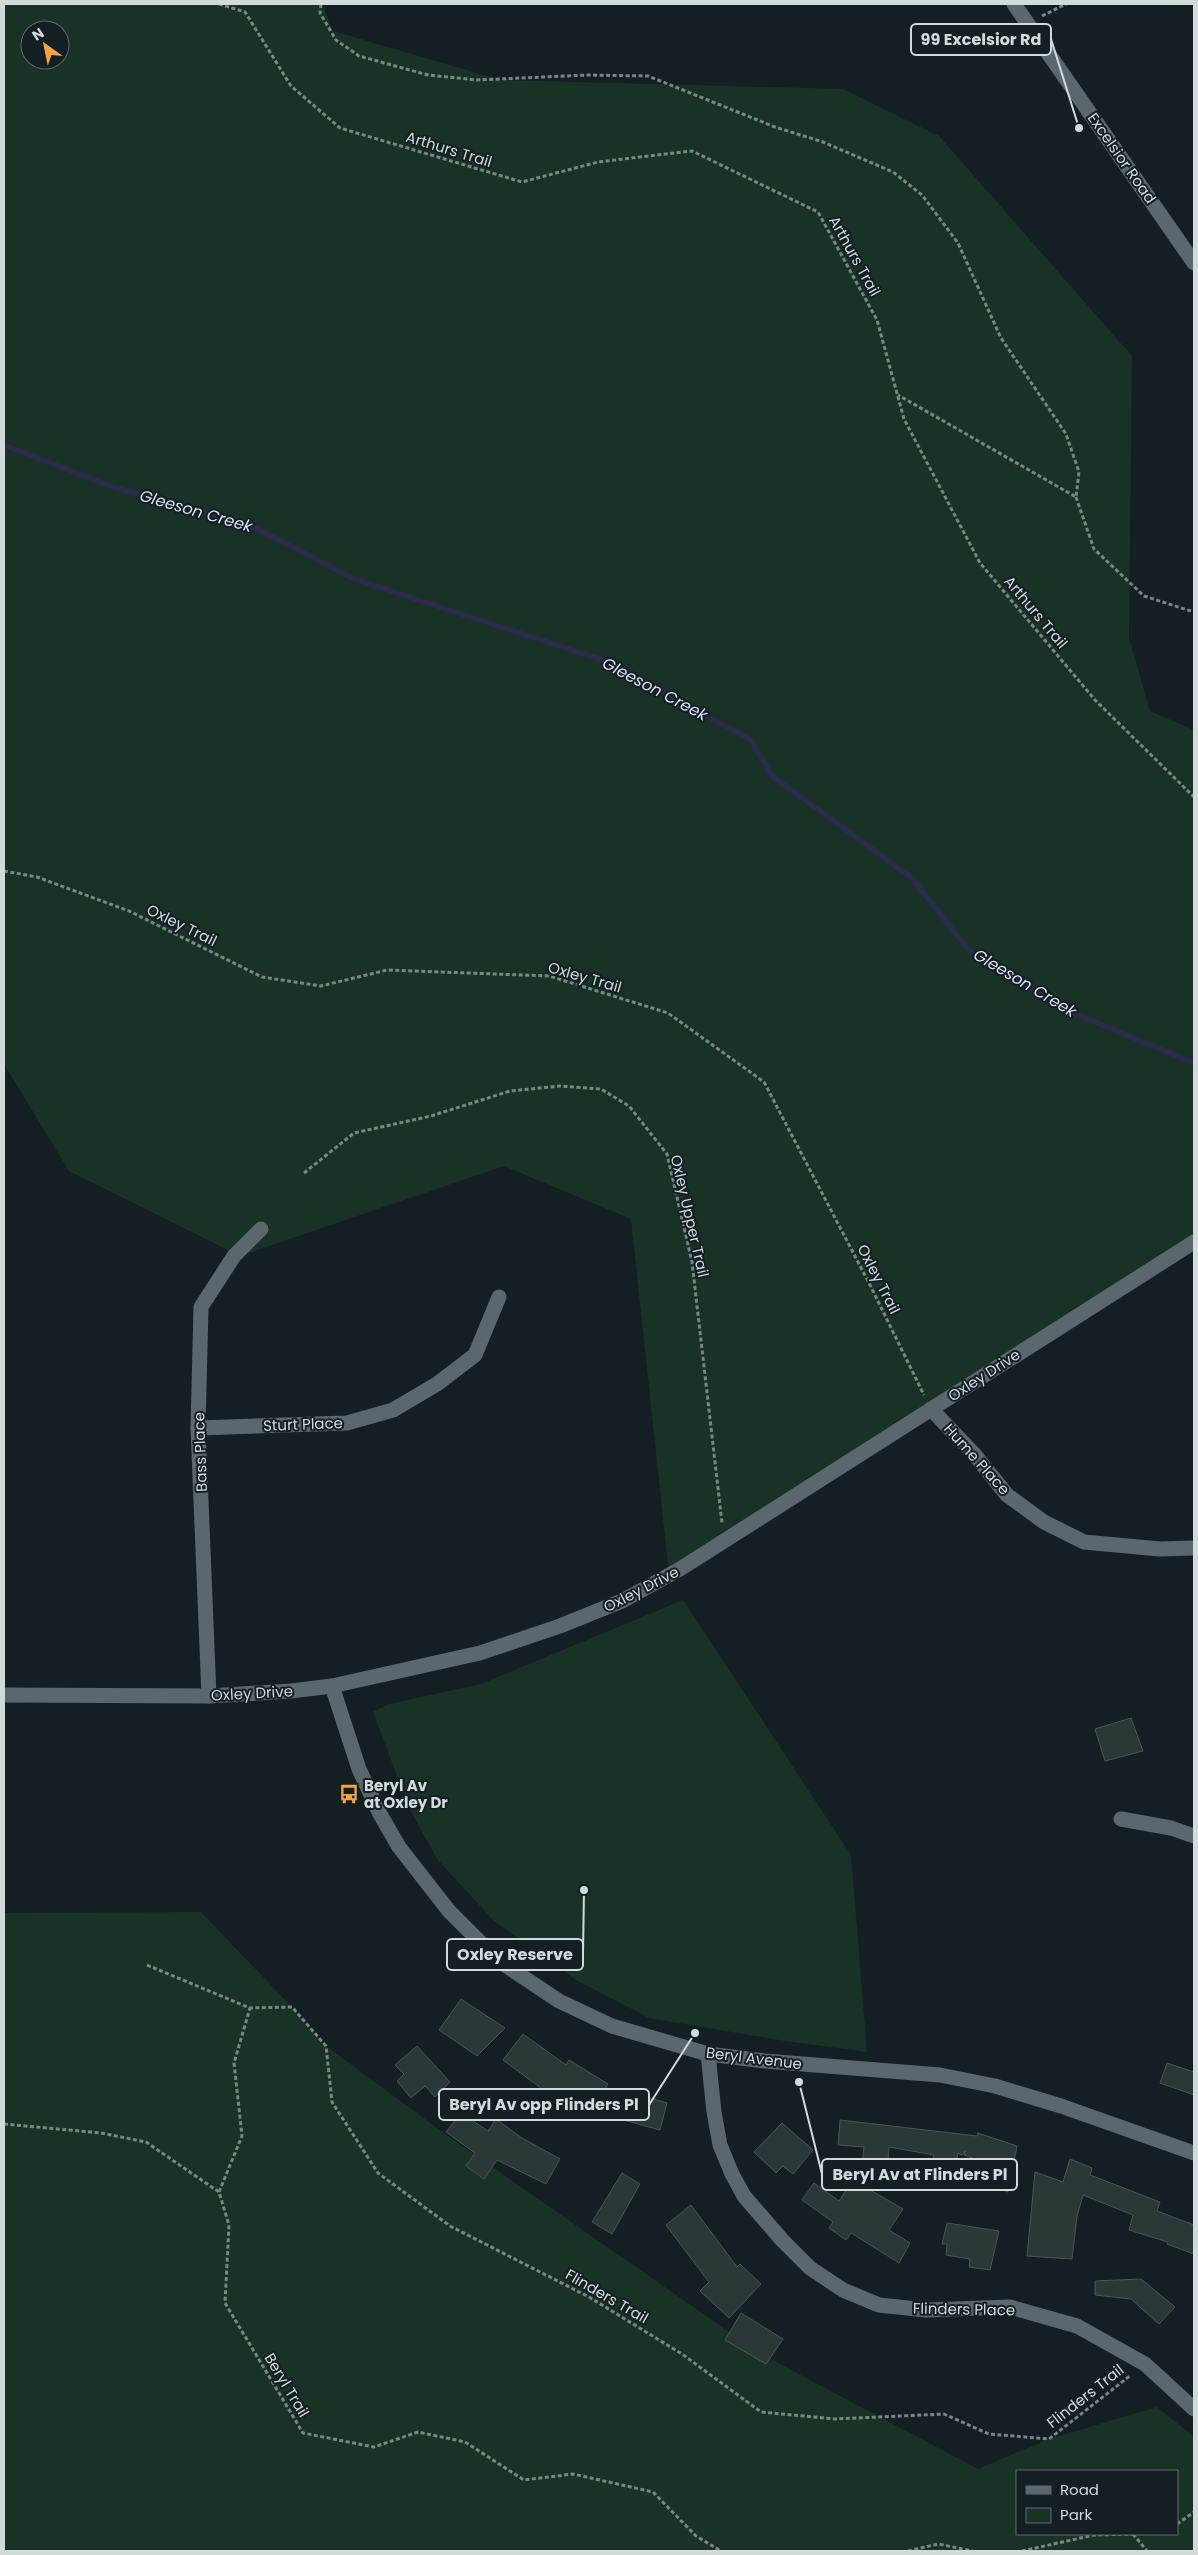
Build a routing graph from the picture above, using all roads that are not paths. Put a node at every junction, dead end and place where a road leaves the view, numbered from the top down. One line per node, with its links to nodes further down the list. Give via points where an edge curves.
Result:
1 (1014, 4): 2 (street, Excelsior Road)
2 (1194, 263)
3 (261, 1229): 7 (street, Bass Place, via 234,1256 200,1307)
4 (1194, 1242): 6 (street, Oxley Drive)
5 (499, 1297): 7 (street, Sturt Place, via 475,1355 437,1384 393,1410 347,1423)
6 (931, 1409): 8 (street, Hume Place, via 1008,1495 1044,1522 1084,1542 1160,1549); 9 (street, Oxley Drive, via 680,1569 622,1601 480,1653)
7 (198, 1428): 11 (street, Bass Place)
8 (1194, 1548)
9 (332, 1686): 11 (street, Oxley Drive, via 291,1692); 14 (street, Beryl Avenue, via 368,1790 399,1846 449,1910 499,1961 552,1997 612,2026)
10 (4, 1695): 11 (street, Oxley Drive)
11 (209, 1696)
12 (1121, 1819): 13 (street, via 1172,1828)
13 (1194, 1836)
14 (708, 2054): 15 (street, Beryl Avenue, via 949,2076 1028,2095); 16 (street, Flinders Place, via 720,2145 732,2174 744,2196 810,2268 843,2290 879,2305 926,2310 1010,2307 1078,2326 1145,2364)
15 (1194, 2153)
16 (1194, 2409)

